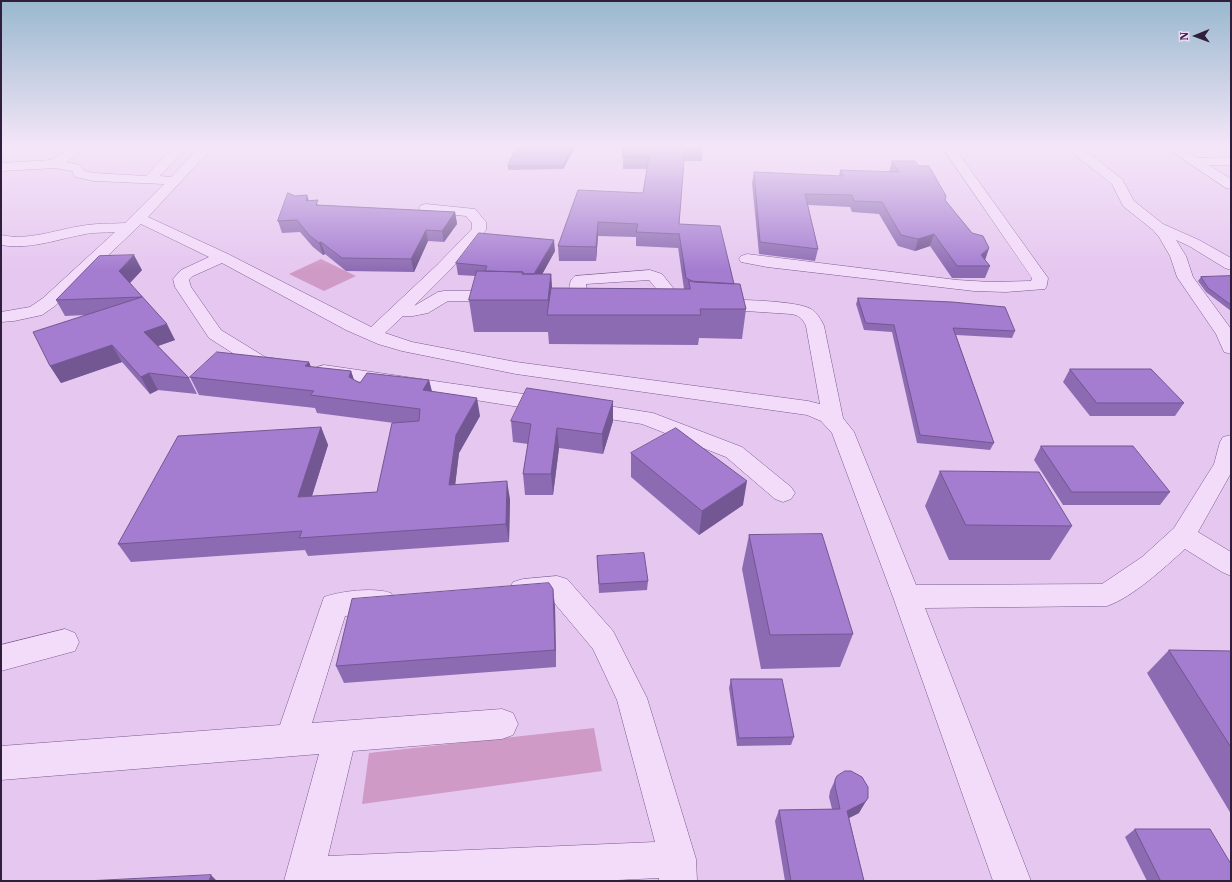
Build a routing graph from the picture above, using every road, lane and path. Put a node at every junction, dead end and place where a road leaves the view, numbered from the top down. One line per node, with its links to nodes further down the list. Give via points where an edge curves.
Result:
1 (168, 188): 5 (street)
2 (977, 188): 9 (street, via 1040,278 1039,285 946,284)
3 (1120, 188): 6 (street, via 1128,203)
4 (426, 208): 15 (street, via 470,212 479,222 479,230)
5 (134, 222): 7 (street, via 50,238 11,242); 8 (street); 16 (street, via 36,312)
6 (1158, 227): 10 (street, via 1194,243); 18 (street, via 1178,256 1191,287)
7 (1, 240)
8 (222, 257): 17 (street, via 310,305); 20 (street, via 187,273 181,280 183,287 215,334 260,362)
9 (748, 259)
10 (1231, 265)
11 (513, 297): 15 (street, via 452,295 444,296 422,309)
12 (616, 301): 14 (street, via 588,302 577,299 578,282 586,277 650,275 656,277 663,290 670,296)
13 (651, 301): 14 (street)
14 (686, 302): 21 (street, via 791,309 807,314 815,326)
15 (399, 310): 17 (street)
16 (1, 316)
17 (374, 335): 19 (street, via 409,347)
18 (1229, 339)
19 (516, 368): 20 (street); 21 (street, via 808,408)
20 (474, 394): 23 (street, via 646,418 734,452)
21 (833, 419): 27 (street, via 843,432)
22 (1231, 442): 24 (street, via 1224,464)
23 (783, 493)
24 (1183, 535): 25 (street); 27 (street, via 1151,564 1107,595)
25 (1231, 565)
26 (493, 592): 35 (street, via 557,587 603,640 632,698)
27 (907, 597): 37 (street)
28 (406, 599): 33 (street, via 334,605)
29 (65, 642): 30 (street)
30 (1, 658)
31 (502, 724): 32 (street)
32 (340, 737): 33 (street); 36 (street)
33 (291, 740): 34 (street)
34 (1, 763)
35 (678, 870): 36 (street)
36 (304, 878)
37 (1012, 881)

